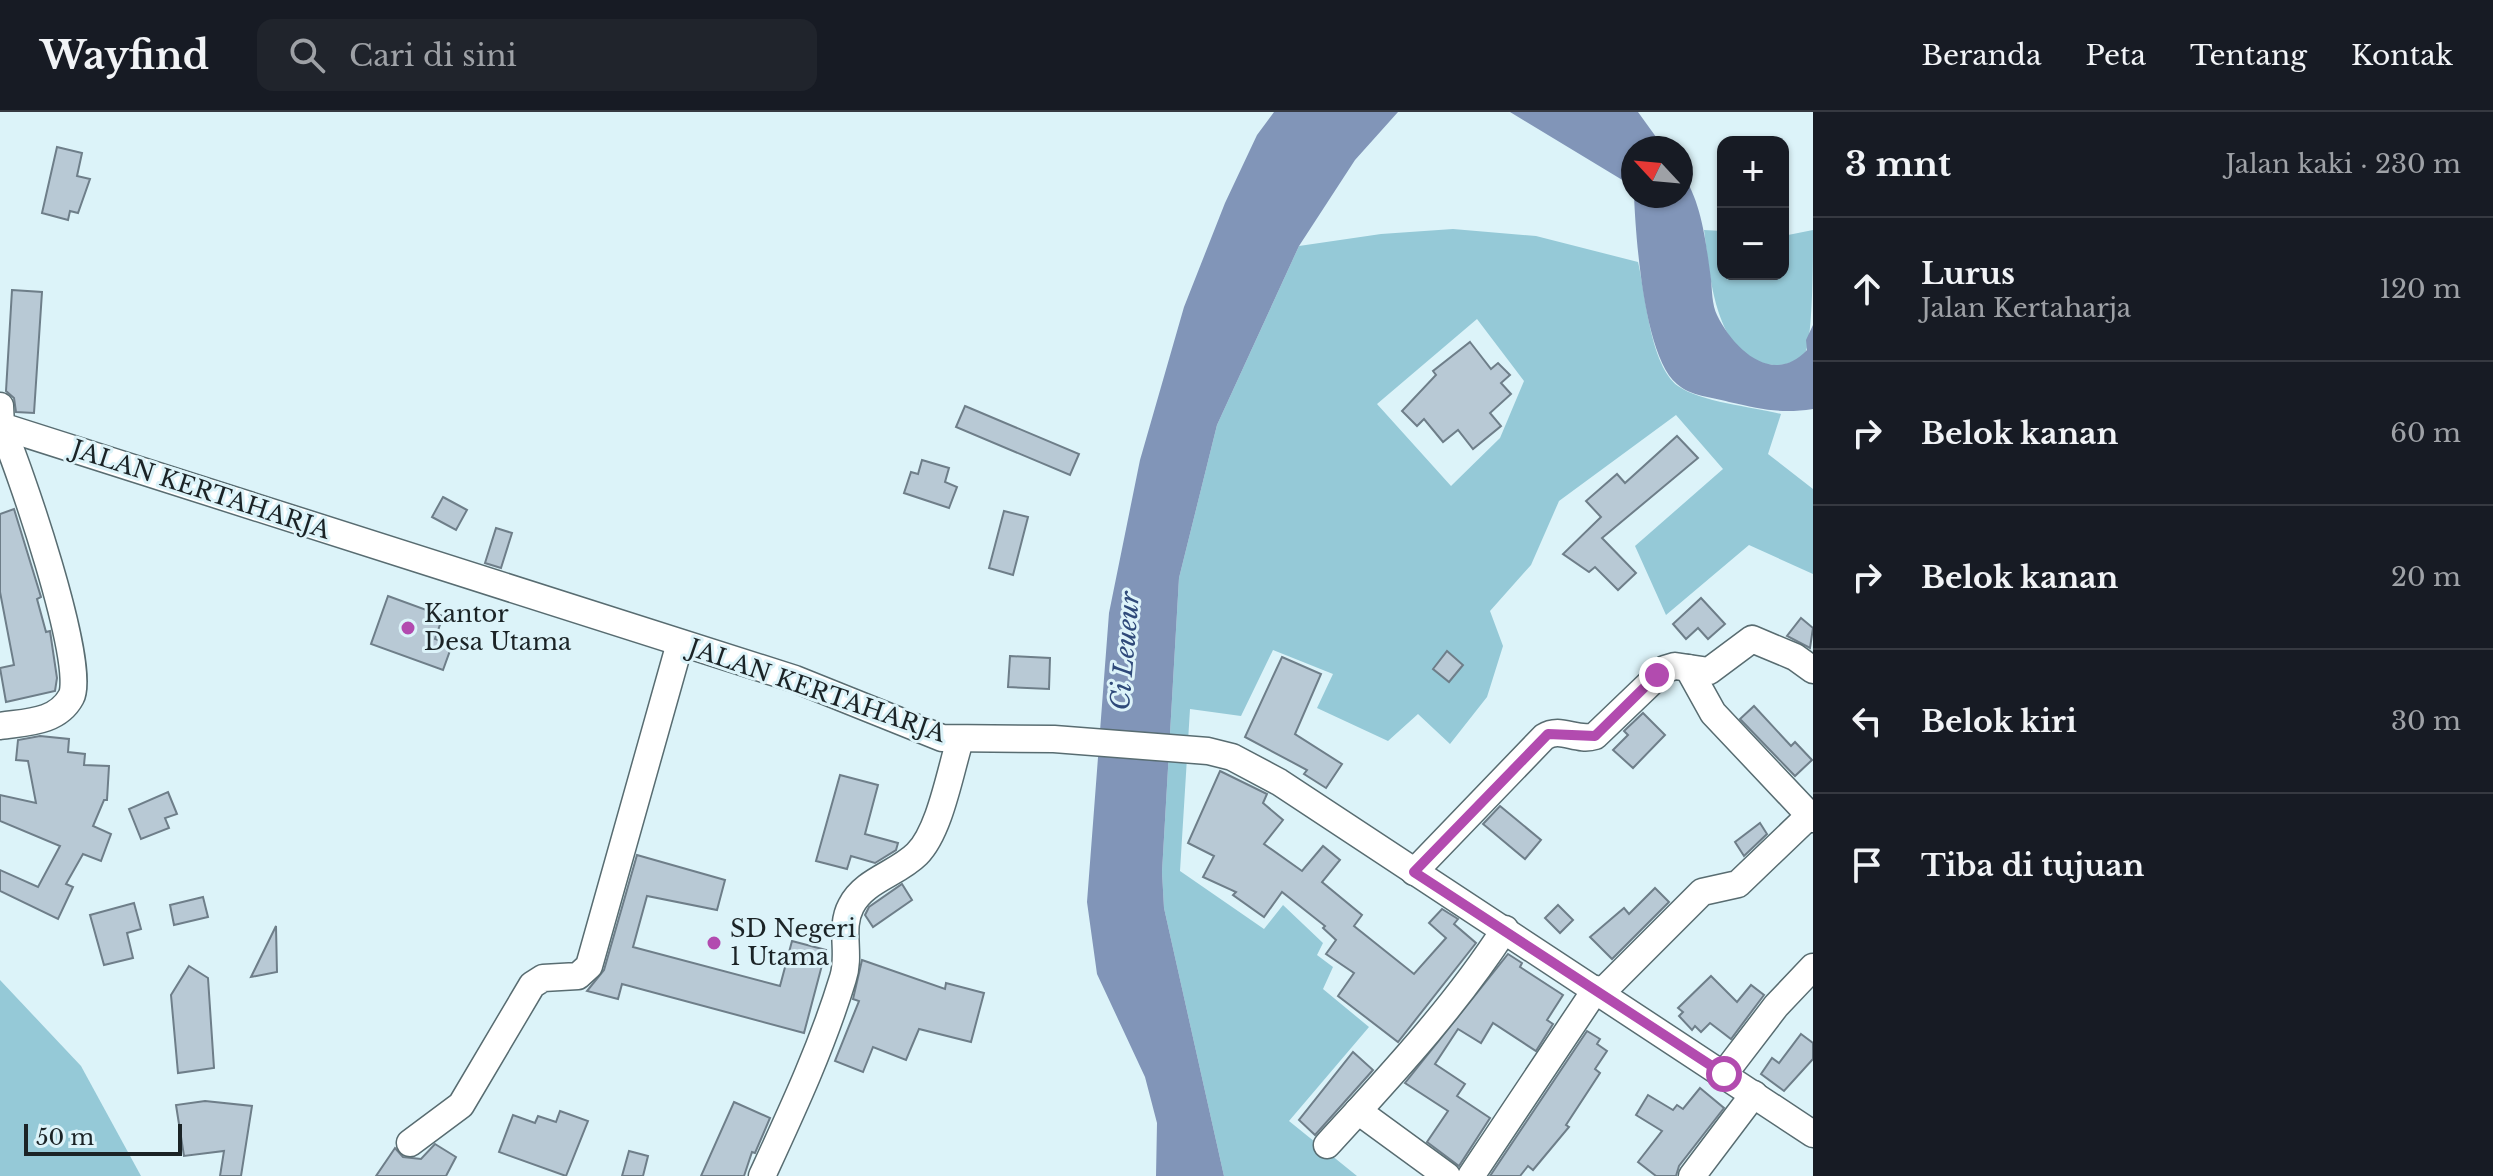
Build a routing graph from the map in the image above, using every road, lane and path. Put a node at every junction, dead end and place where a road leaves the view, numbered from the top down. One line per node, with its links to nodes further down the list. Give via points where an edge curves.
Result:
1 (1, 416): 2 (street, JALAN KERTAHARJA); 5 (street, via 62,617 74,683 68,702 50,717)
2 (680, 643): 6 (street, JALAN KERTAHARJA, via 795,679 942,738); 16 (street, via 589,966 578,976 543,978 532,985 464,1100)
3 (1688, 668): 4 (street, via 1709,671 1752,639); 7 (street, via 1713,713); 8 (street, via 1661,672 1591,738 1548,734)
4 (1813, 670)
5 (0, 726)
6 (960, 740): 8 (street, JALAN KERTAHARJA, via 1054,739 1208,751 1257,769); 18 (street, via 928,840 911,860 864,889 850,907 845,920 845,973 810,1071)
7 (1811, 818): 11 (street, via 1738,884 1702,892)
8 (1414, 872): 9 (street, JALAN KERTAHARJA)
9 (1505, 929): 11 (street, JALAN KERTAHARJA); 14 (street, via 1436,1023)
10 (1813, 967): 12 (street)
11 (1599, 990): 12 (street, JALAN KERTAHARJA); 20 (street)
12 (1724, 1074): 13 (street, JALAN KERTAHARJA)
13 (1754, 1094): 15 (street, JALAN KERTAHARJA); 21 (street)
14 (1358, 1111): 17 (street); 19 (street)
15 (1813, 1134)
16 (410, 1143)
17 (1327, 1145)
18 (762, 1176)
19 (1447, 1176)
20 (1471, 1176)
21 (1692, 1176)

